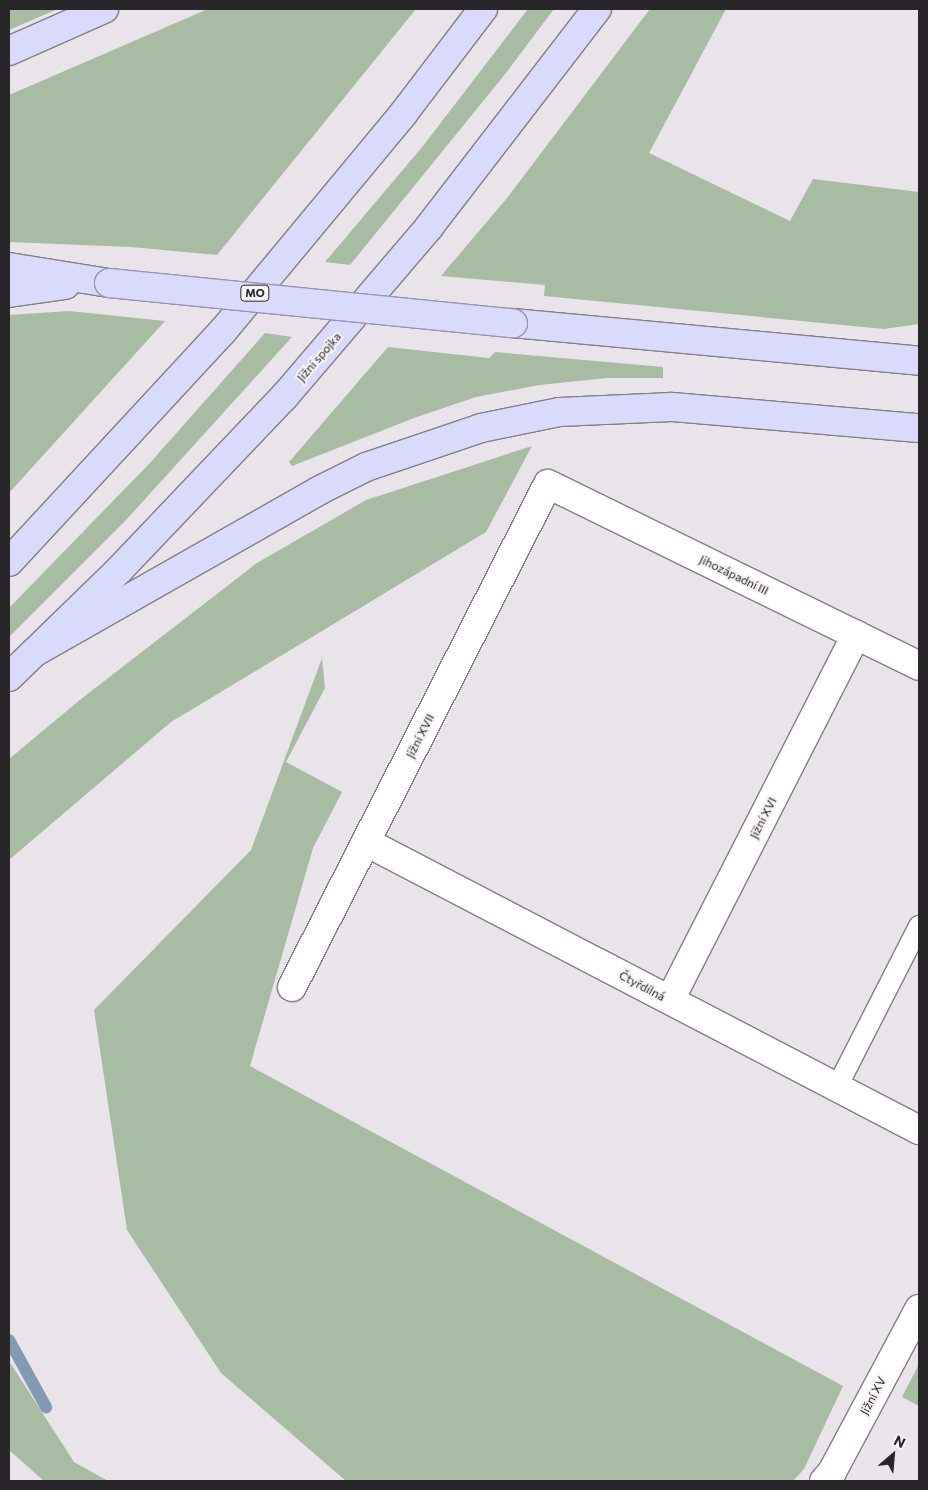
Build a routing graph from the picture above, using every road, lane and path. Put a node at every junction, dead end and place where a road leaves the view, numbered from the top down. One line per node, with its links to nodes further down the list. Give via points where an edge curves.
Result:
1 (104, 9): 4 (highway)
2 (483, 9): 11 (highway, MO, via 403,114 223,332)
3 (597, 9): 13 (highway, Jižní spojka, via 498,139 358,313 203,484)
4 (9, 51)
5 (9, 267): 6 (highway)
6 (109, 283): 7 (highway, via 49,286); 8 (highway, bridge)
7 (9, 293)
8 (919, 361)
9 (912, 424): 13 (highway, via 719,410 625,408 559,412 481,428 366,467 320,490)
10 (548, 484): 12 (street, Jihozápadní III); 16 (street, Jižní XVII)
11 (9, 562)
12 (856, 635): 14 (street, Jihozápadní III); 19 (street, Jižní XVI)
13 (35, 652): 15 (highway, Jižní spojka)
14 (919, 666)
15 (9, 677)
16 (366, 842): 18 (street, Jižní XVII); 19 (street, Čtyřdílná)
17 (919, 926): 20 (lane)
18 (292, 986)
19 (670, 1000): 20 (street, Čtyřdílná)
20 (837, 1087): 21 (street, Čtyřdílná)
21 (919, 1130)
22 (919, 1310): 23 (street, Jižní XV)
23 (824, 1481)

